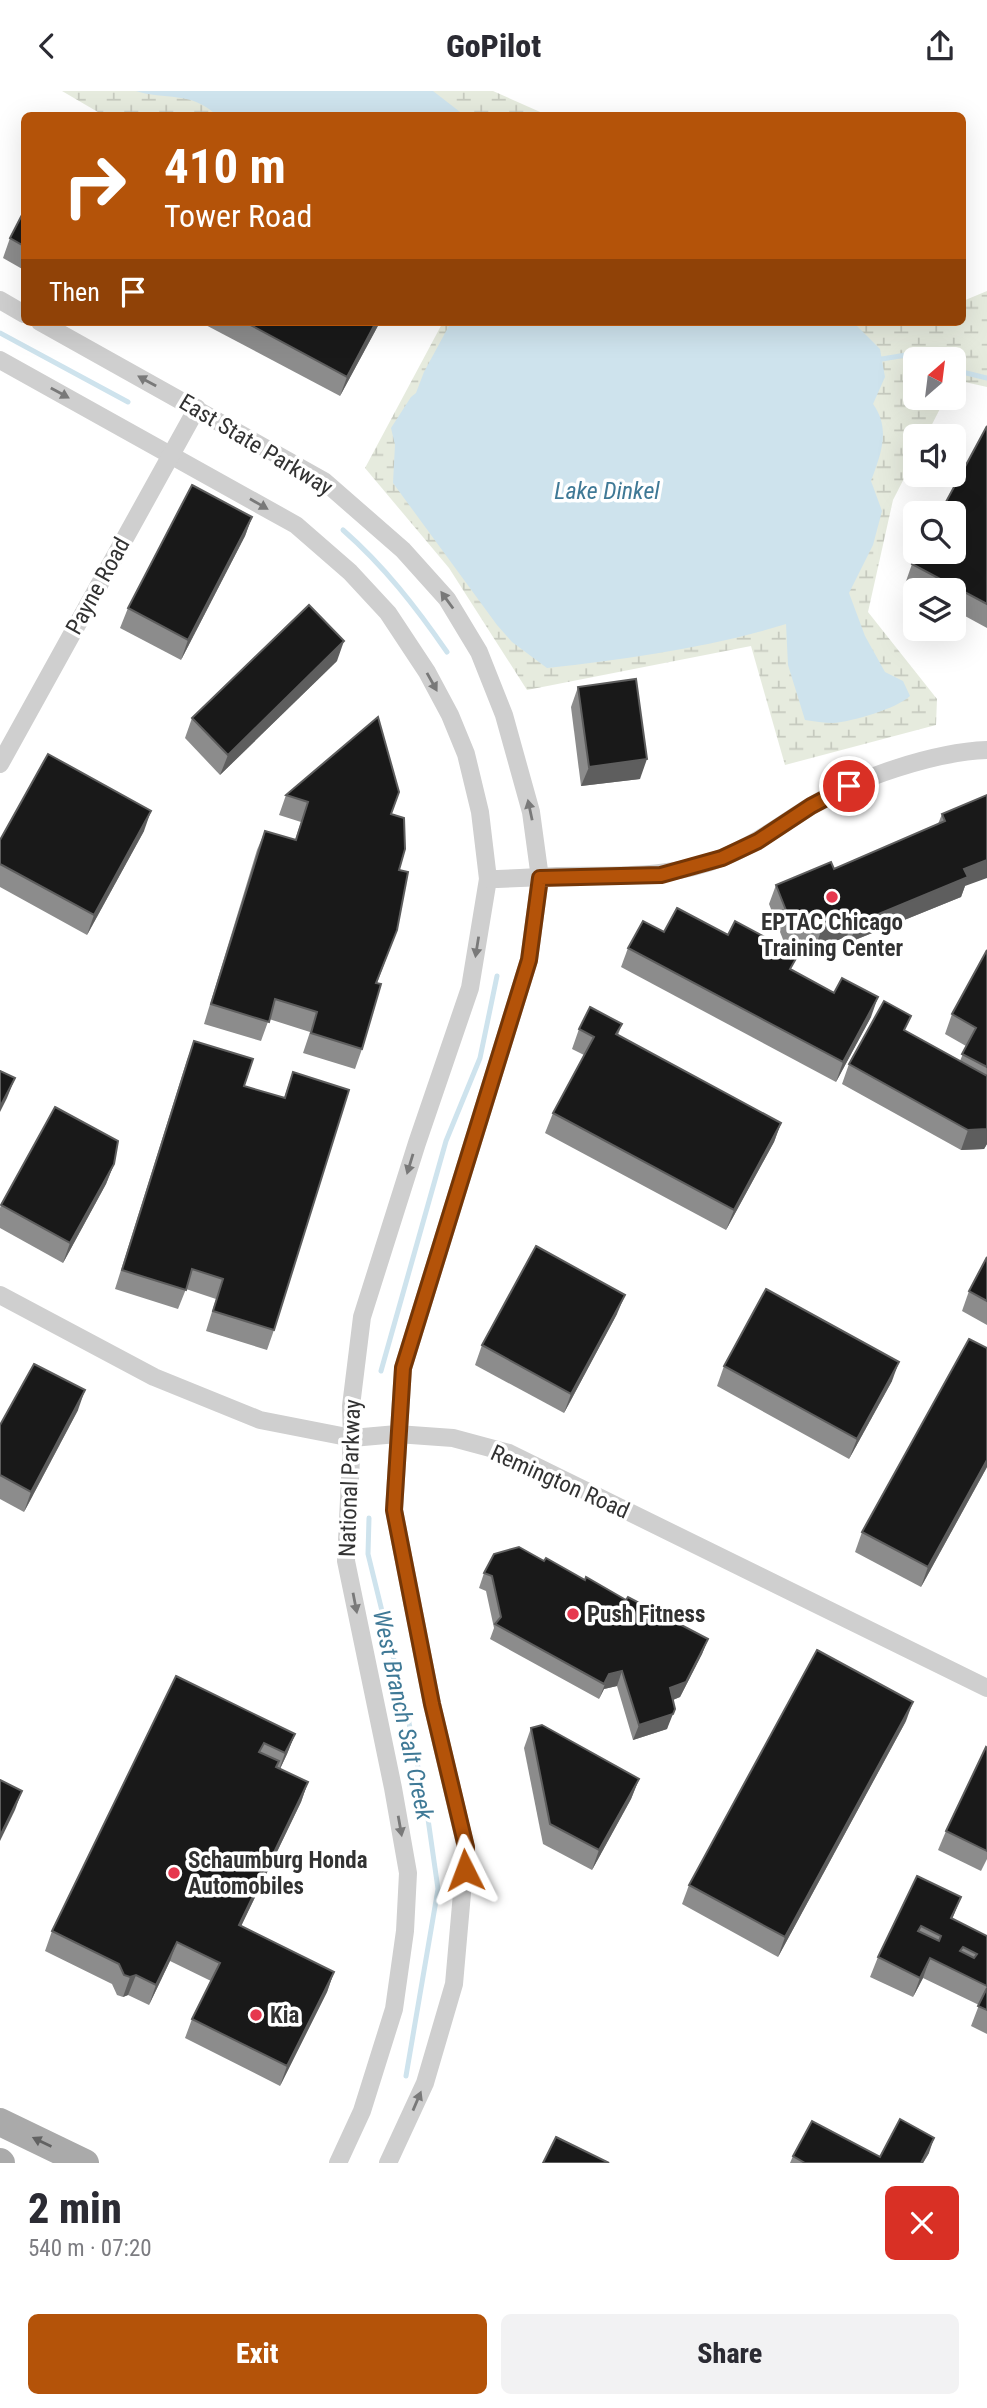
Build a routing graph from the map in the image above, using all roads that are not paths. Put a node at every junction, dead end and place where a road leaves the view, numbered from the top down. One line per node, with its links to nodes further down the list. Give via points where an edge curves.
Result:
1 (0, 300): 2 (street)
2 (21, 312)
3 (47, 326): 5 (street, East State Parkway, one-way to 3)
4 (0, 361): 6 (street, one-way to 6)
5 (197, 408): 6 (street, Payne Road); 9 (street, East State Parkway, one-way to 5, via 531,811 504,715 479,652 447,599 403,550 324,481)
6 (171, 454): 8 (street, Payne Road); 10 (street, one-way to 10, via 296,525 388,613 450,715 466,754 480,812)
7 (987, 750): 9 (street, via 958,751 849,786 722,858 661,875)
8 (0, 764)
9 (540, 878): 10 (street); 12 (street, National Parkway, via 529,960 403,1368)
10 (488, 880): 13 (street, National Parkway, one-way to 13, via 470,988 362,1317 351,1406)
11 (0, 1295): 13 (street, Remington Road, via 154,1377 260,1420)
12 (397, 1434): 13 (street, Remington Road); 14 (street, Remington Road, via 453,1438 509,1453); 18 (street, National Parkway, one-way to 12, via 425,2083 454,1985 466,1847 394,1510)
13 (352, 1438): 17 (street, National Parkway, one-way to 17, via 346,1561 408,1873 394,2009 362,2111)
14 (987, 1688)
15 (0, 2122): 16 (main road, one-way to 15)
16 (85, 2163)
17 (338, 2163)
18 (388, 2163)

